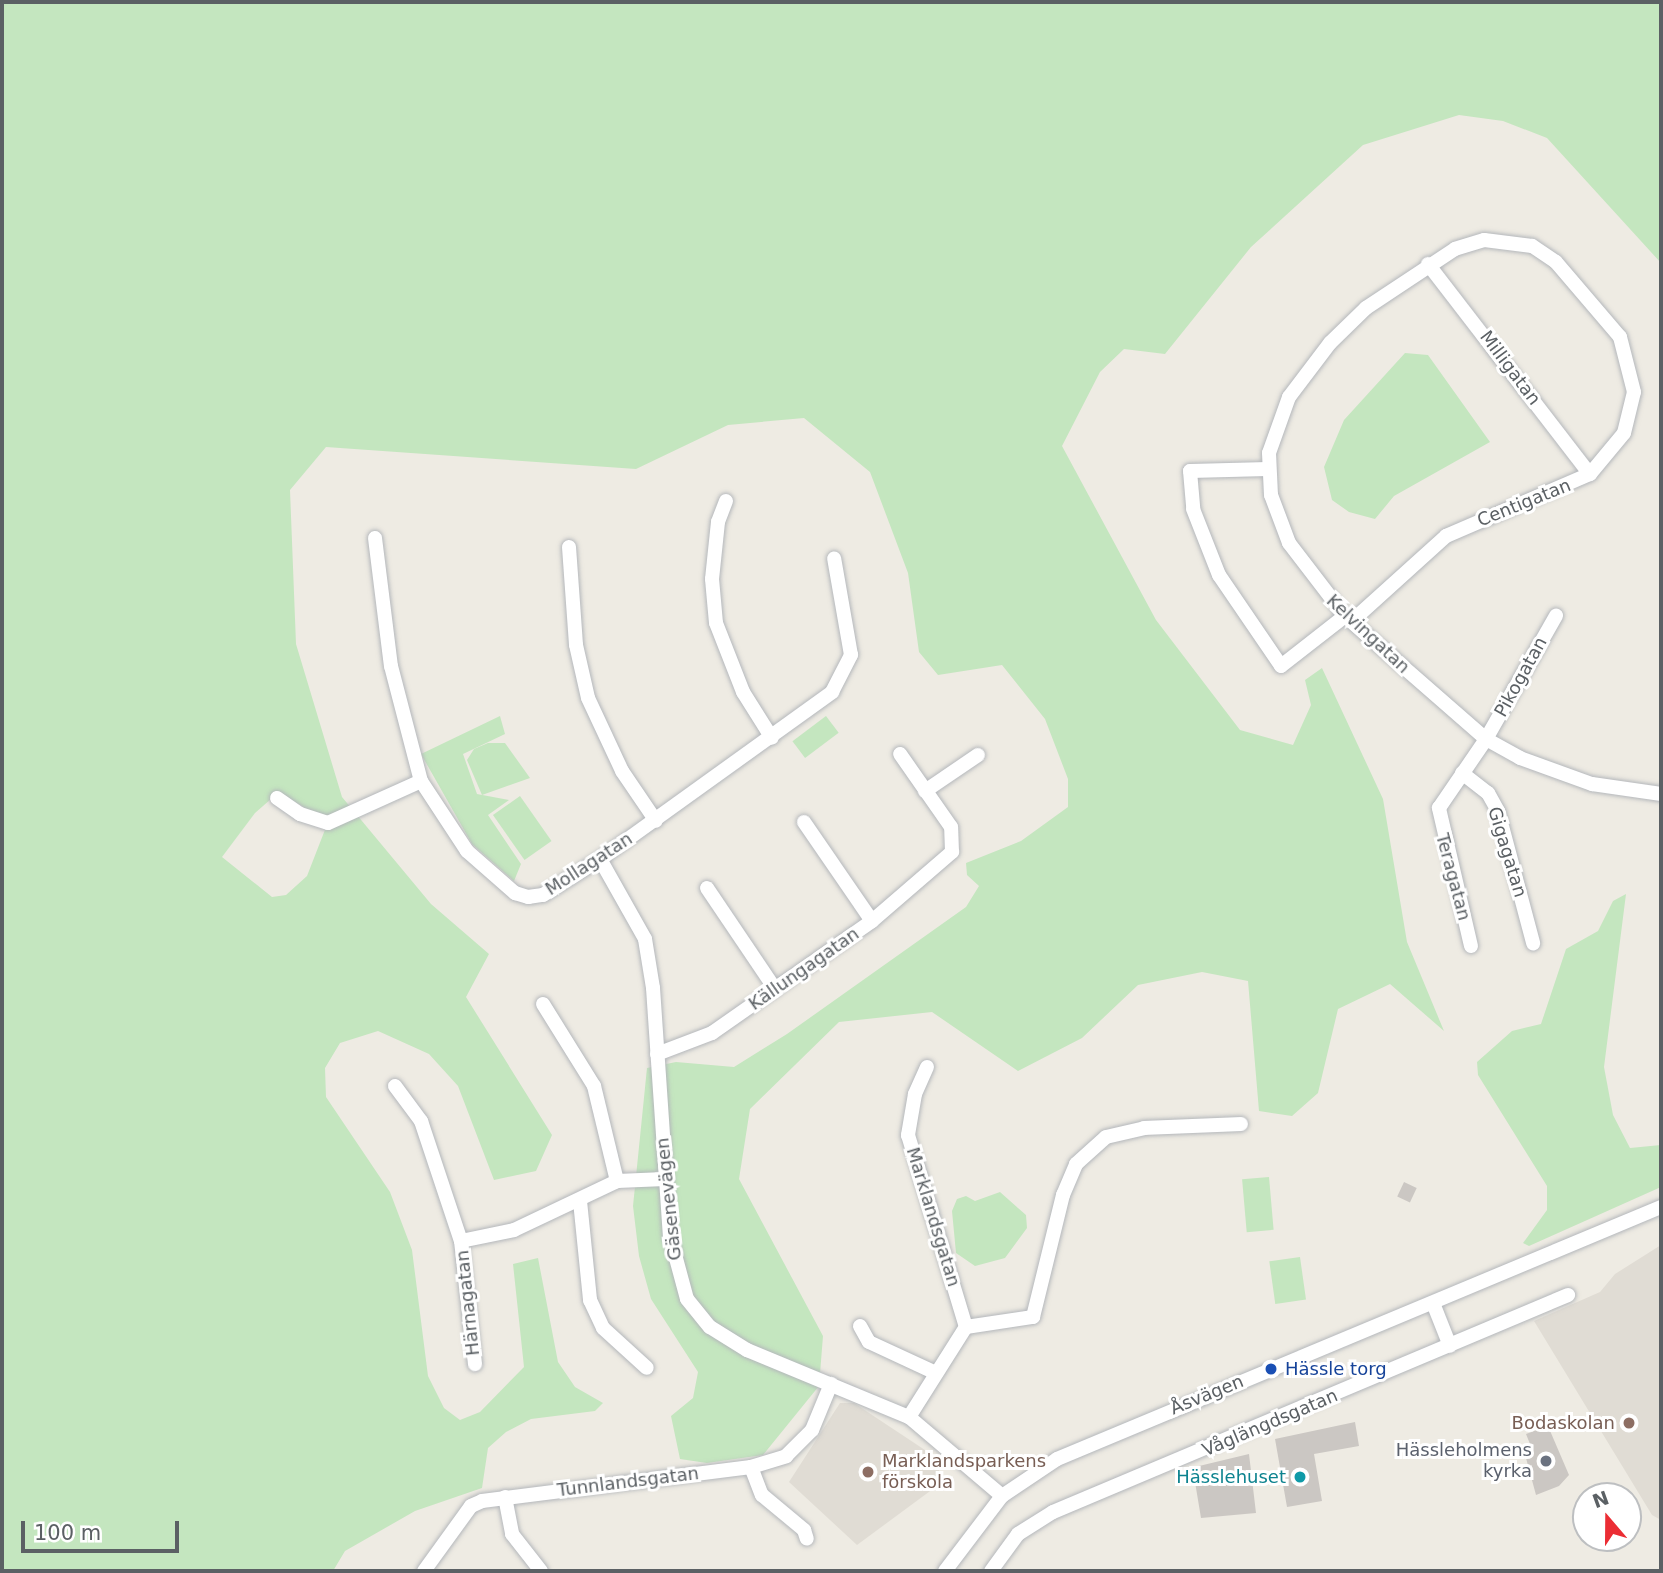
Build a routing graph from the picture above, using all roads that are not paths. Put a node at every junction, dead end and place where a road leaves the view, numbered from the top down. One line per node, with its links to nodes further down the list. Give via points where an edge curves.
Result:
1 (1428, 264): 2 (street, Kelvingatan, via 1366,308 1308,371 1276,426); 3 (street, Milligatan); 3 (street, Centigatan, via 1485,240 1532,246 1556,262 1609,321 1629,358 1634,392 1625,433)
2 (1268, 469): 9 (street, Kelvingatan, via 1274,505 1289,543); 9 (street, Centigatan, via 1190,471 1193,509 1219,575 1281,666)
3 (1590, 474): 9 (street, Centigatan, via 1446,536)
4 (726, 501): 10 (street, via 718,522 712,579 716,623 743,692)
5 (375, 538): 15 (street, Mollagatan, via 391,666)
6 (569, 547): 19 (street, via 574,635 588,698 607,744)
7 (834, 558): 10 (street, Mollagatan, via 850,638 848,667 832,692)
8 (1556, 616): 11 (street, Pikogatan)
9 (1349, 619): 11 (street, Kelvingatan)
10 (772, 738): 19 (street, Mollagatan)
11 (1486, 738): 14 (street, Teragatan); 17 (street, Kelvingatan, via 1520,758 1592,784)
12 (900, 754): 16 (street)
13 (978, 755): 16 (street)
14 (1462, 773): 24 (street, Gigagatan, via 1488,793 1498,811); 25 (street, Teragatan, via 1439,808 1439,826)
15 (421, 781): 18 (street, via 328,823 300,814); 21 (street, Mollagatan, via 451,833 515,893 543,895)
16 (925, 791): 23 (street, Källungagatan, via 954,835 952,852)
17 (1661, 794)
18 (277, 798)
19 (656, 821): 21 (street, Mollagatan)
20 (804, 822): 23 (street)
21 (600, 859): 28 (street, Gäsenevägen, via 645,939)
22 (707, 888): 26 (street)
23 (872, 921): 26 (street, Källungagatan)
24 (1534, 943)
25 (1471, 946)
26 (775, 989): 28 (street, Källungagatan, via 698,1041)
27 (543, 1004): 33 (street, via 594,1086)
28 (657, 1054): 32 (street, Gäsenevägen)
29 (927, 1068): 40 (street, Marklandsgatan, via 915,1094 908,1135)
30 (396, 1086): 36 (street, Härnagatan, via 421,1121)
31 (1241, 1124): 40 (street, via 1143,1128 1106,1137 1076,1164 1063,1195 1033,1317)
32 (665, 1179): 33 (street); 45 (street, Gäsenevägen, via 673,1258 687,1298 699,1315 747,1350)
33 (617, 1181): 34 (street)
34 (580, 1201): 36 (street, via 514,1230); 43 (street, via 590,1300 603,1328)
35 (1661, 1207): 38 (street, Åsvägen)
36 (461, 1241): 42 (street, Härnagatan)
37 (1568, 1295): 41 (street, Våglängdsgatan)
38 (1433, 1303): 41 (street); 48 (street, Åsvägen, via 1085,1446)
39 (860, 1326): 44 (street, via 869,1342)
40 (966, 1327): 44 (street)
41 (1450, 1346): 54 (street, Våglängdsgatan, via 1053,1512 1018,1534)
42 (475, 1364)
43 (647, 1368)
44 (936, 1373): 46 (street)
45 (831, 1384): 46 (street, Gäsenevägen); 47 (street, Tunnlandsgatan, via 806,1439 786,1456)
46 (909, 1418): 48 (street, Gäsenevägen)
47 (751, 1467): 49 (street, Tunnlandsgatan); 50 (street, via 762,1495 804,1530)
48 (1002, 1496): 53 (street, Åsvägen)
49 (505, 1497): 51 (street, Tunnlandsgatan, via 471,1506); 52 (street, via 512,1534)
50 (807, 1539)
51 (424, 1571)
52 (541, 1571)
53 (945, 1571)
54 (991, 1571)

